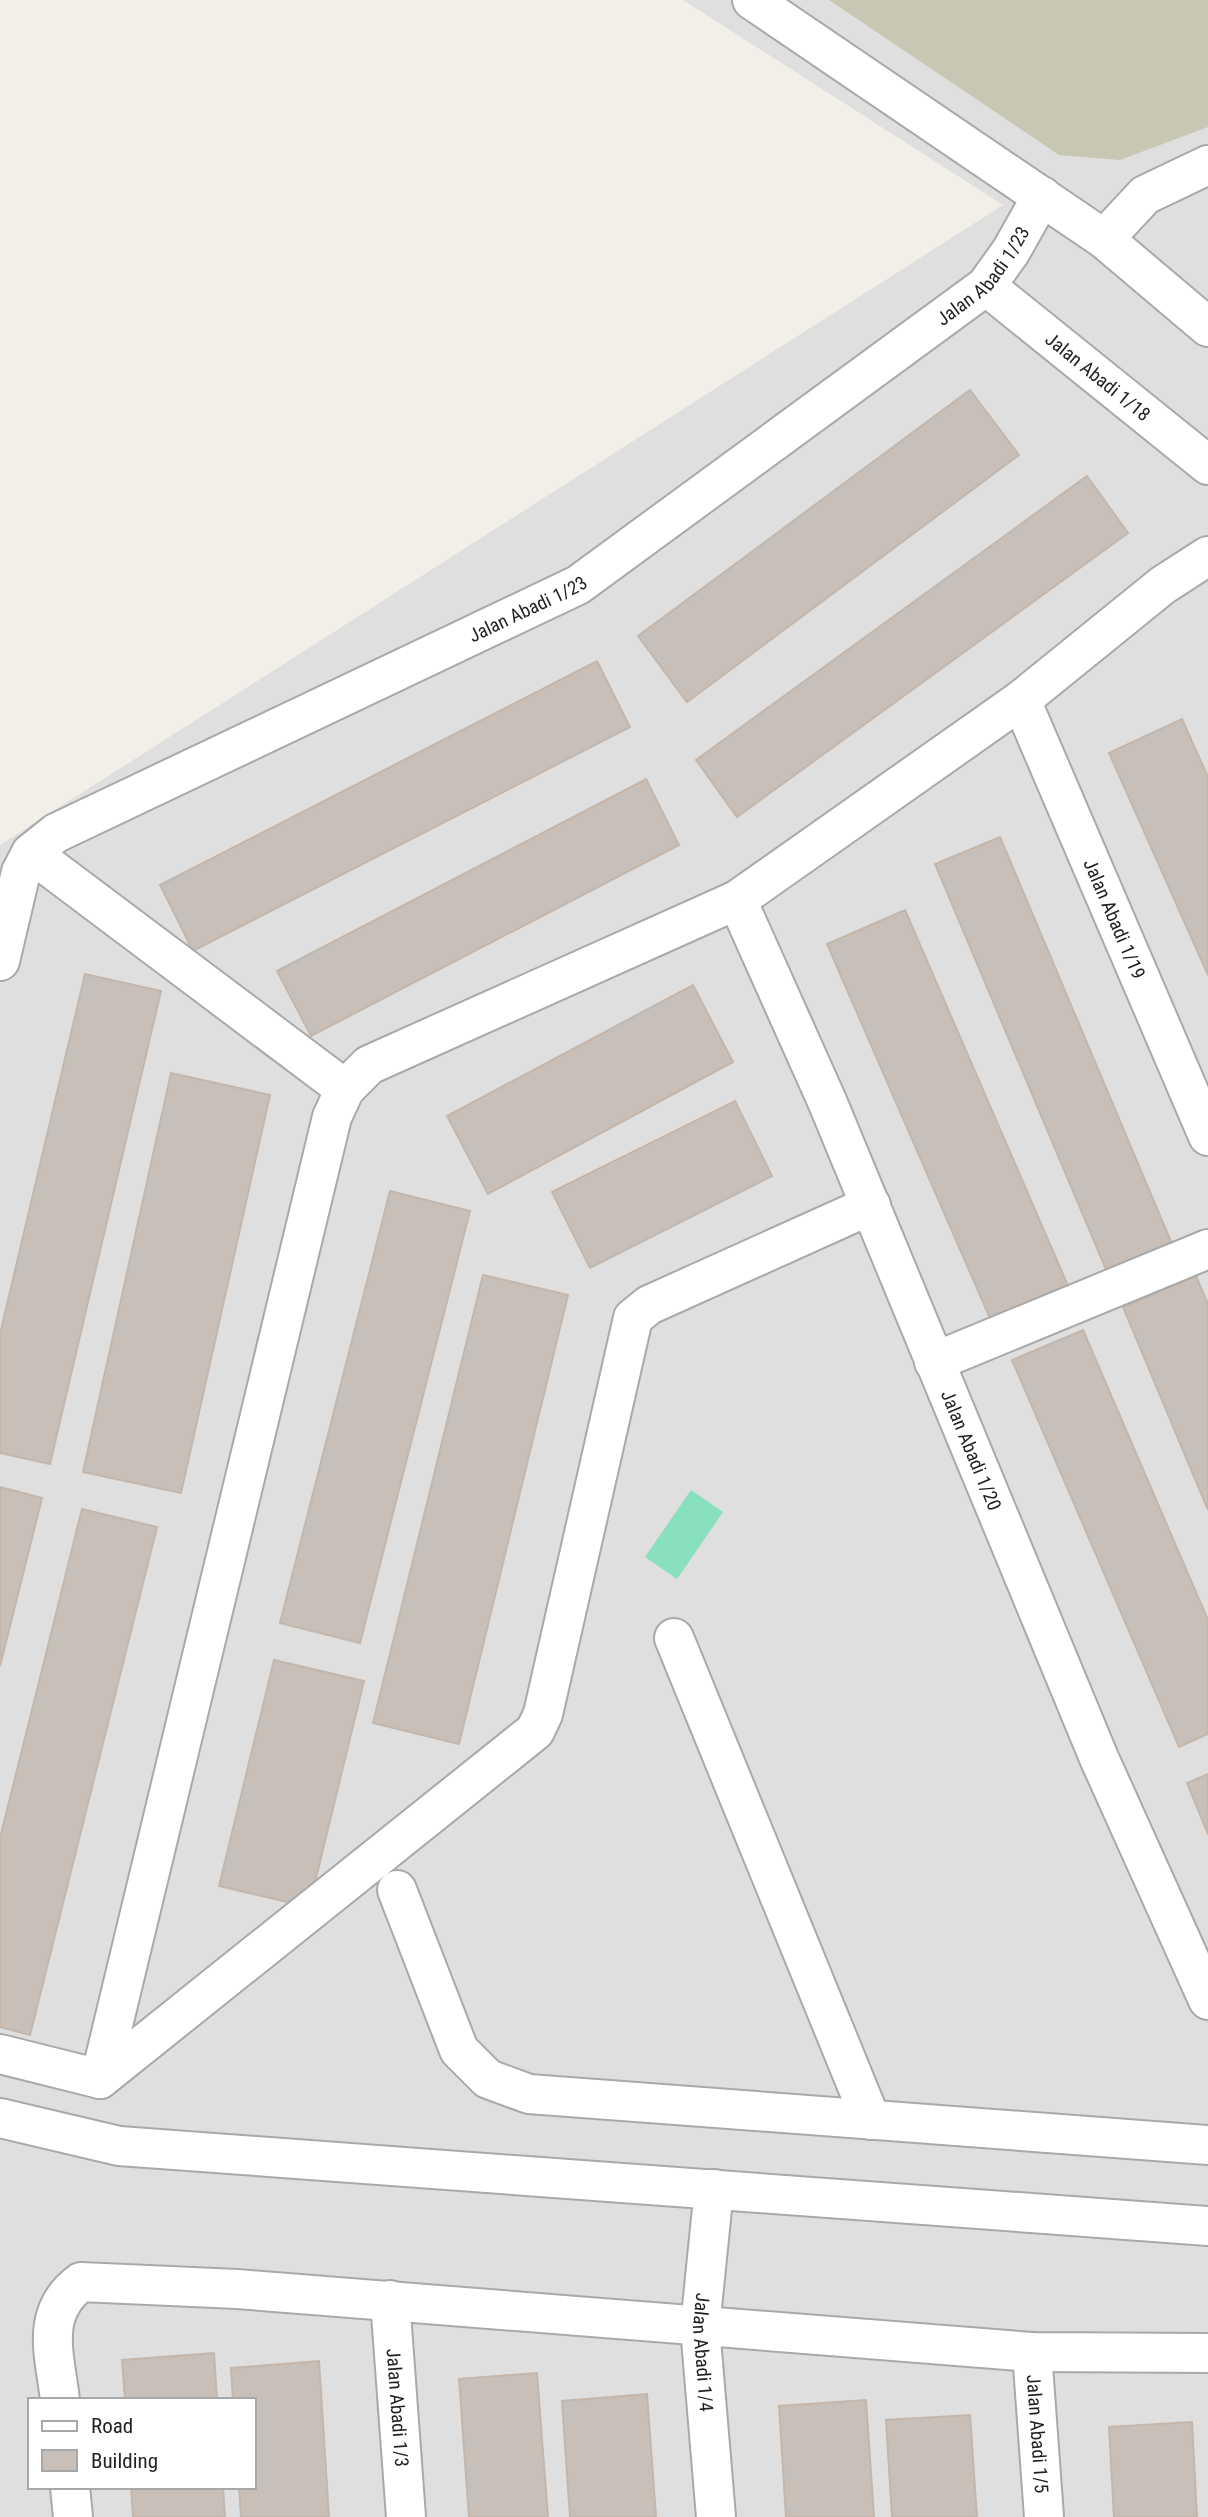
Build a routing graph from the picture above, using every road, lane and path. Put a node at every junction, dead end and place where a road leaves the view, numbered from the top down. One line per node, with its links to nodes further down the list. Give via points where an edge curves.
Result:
1 (752, 0): 3 (street)
2 (1208, 165): 4 (street, via 1145,195)
3 (1042, 196): 4 (street); 5 (street, Jalan Abadi 1/23)
4 (1104, 239): 6 (street)
5 (986, 286): 7 (street, Jalan Abadi 1/18); 10 (street, Jalan Abadi 1/23, via 578,585 56,833)
6 (1208, 327)
7 (1208, 466)
8 (1208, 556): 9 (street, via 1163,585)
9 (1021, 700): 11 (street); 14 (street, Jalan Abadi 1/19)
10 (31, 853): 12 (street, via 21,872); 13 (street)
11 (737, 900): 13 (street, via 369,1065); 15 (street, Jalan Abadi 1/20)
12 (0, 961)
13 (345, 1089): 22 (street, via 332,1117)
14 (1208, 1136)
15 (871, 1205): 17 (street, Jalan Abadi 1/20); 22 (street, via 649,1305 633,1318 543,1714 535,1731)
16 (1208, 1249): 17 (street)
17 (934, 1362): 20 (street, Jalan Abadi 1/20, via 1099,1758)
18 (674, 1639): 24 (street)
19 (397, 1890): 24 (street, via 459,2050 488,2079 530,2094)
20 (1208, 2000)
21 (0, 2054): 22 (street)
22 (100, 2078)
23 (0, 2118): 26 (street, via 119,2146)
24 (871, 2120): 25 (street)
25 (1208, 2145)
26 (714, 2189): 27 (street); 29 (street, Jalan Abadi 1/4)
27 (1208, 2226)
28 (390, 2300): 29 (street); 32 (street, via 81,2282 58,2307 52,2325); 35 (street, Jalan Abadi 1/3)
29 (700, 2327): 30 (street); 36 (street, Jalan Abadi 1/4)
30 (1032, 2352): 31 (street); 37 (street, Jalan Abadi 1/5)
31 (1208, 2353)
32 (60, 2398)
33 (70, 2489): 34 (street)
34 (73, 2517)
35 (406, 2517)
36 (716, 2517)
37 (1044, 2517)

